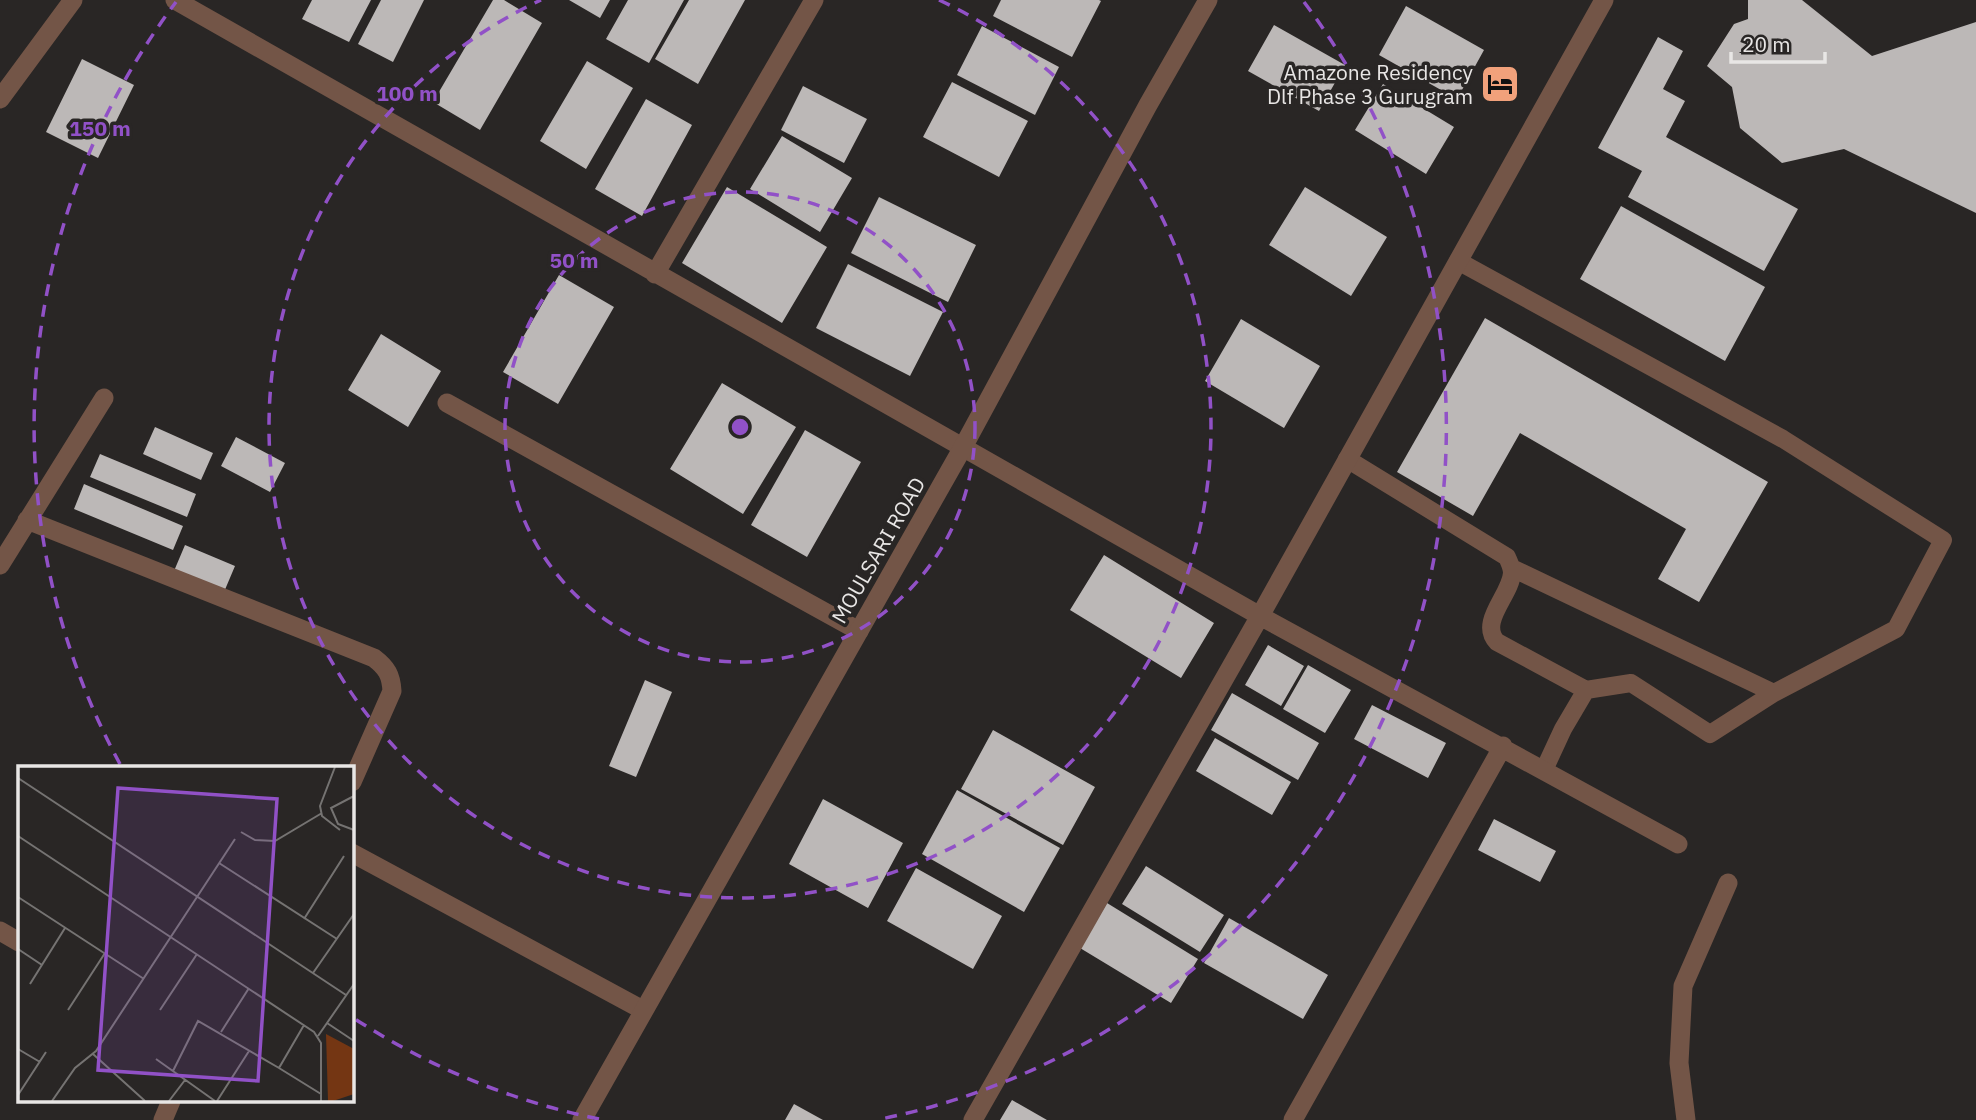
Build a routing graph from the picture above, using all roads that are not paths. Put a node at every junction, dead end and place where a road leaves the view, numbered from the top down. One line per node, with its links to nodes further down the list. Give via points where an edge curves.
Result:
1 (73, 0): 6 (street)
2 (175, 0): 8 (street)
3 (814, 0): 8 (street)
4 (1208, 0): 11 (street, MOULSARI ROAD)
5 (1604, 0): 7 (street)
6 (0, 99)
7 (1458, 261): 12 (street); 19 (lane, via 1783,439 1942,540 1896,629)
8 (655, 274): 11 (street)
9 (104, 398): 13 (street)
10 (447, 403): 17 (street)
11 (962, 449): 16 (street); 17 (street, MOULSARI ROAD)
12 (1347, 459): 15 (lane, via 1501,551); 16 (street)
13 (27, 520): 14 (street); 22 (street, via 385,666 392,691)
14 (0, 565)
15 (1512, 568): 18 (lane, via 1493,620 1493,638); 19 (lane)
16 (1260, 616): 20 (street); 32 (street)
17 (859, 631): 28 (street, MOULSARI ROAD)
18 (1586, 690): 19 (lane, via 1630,683 1710,734); 21 (lane)
19 (1774, 693)
20 (1503, 746): 21 (street); 33 (street)
21 (1544, 770): 23 (street)
22 (354, 777)
23 (1678, 844)
24 (354, 854): 28 (street)
25 (1728, 883): 34 (street, via 1683,986 1679,1063)
26 (0, 931): 27 (street)
27 (18, 941)
28 (643, 1010): 31 (street, MOULSARI ROAD)
29 (171, 1102): 30 (street)
30 (163, 1120)
31 (582, 1120)
32 (973, 1120)
33 (1293, 1120)
34 (1686, 1120)

